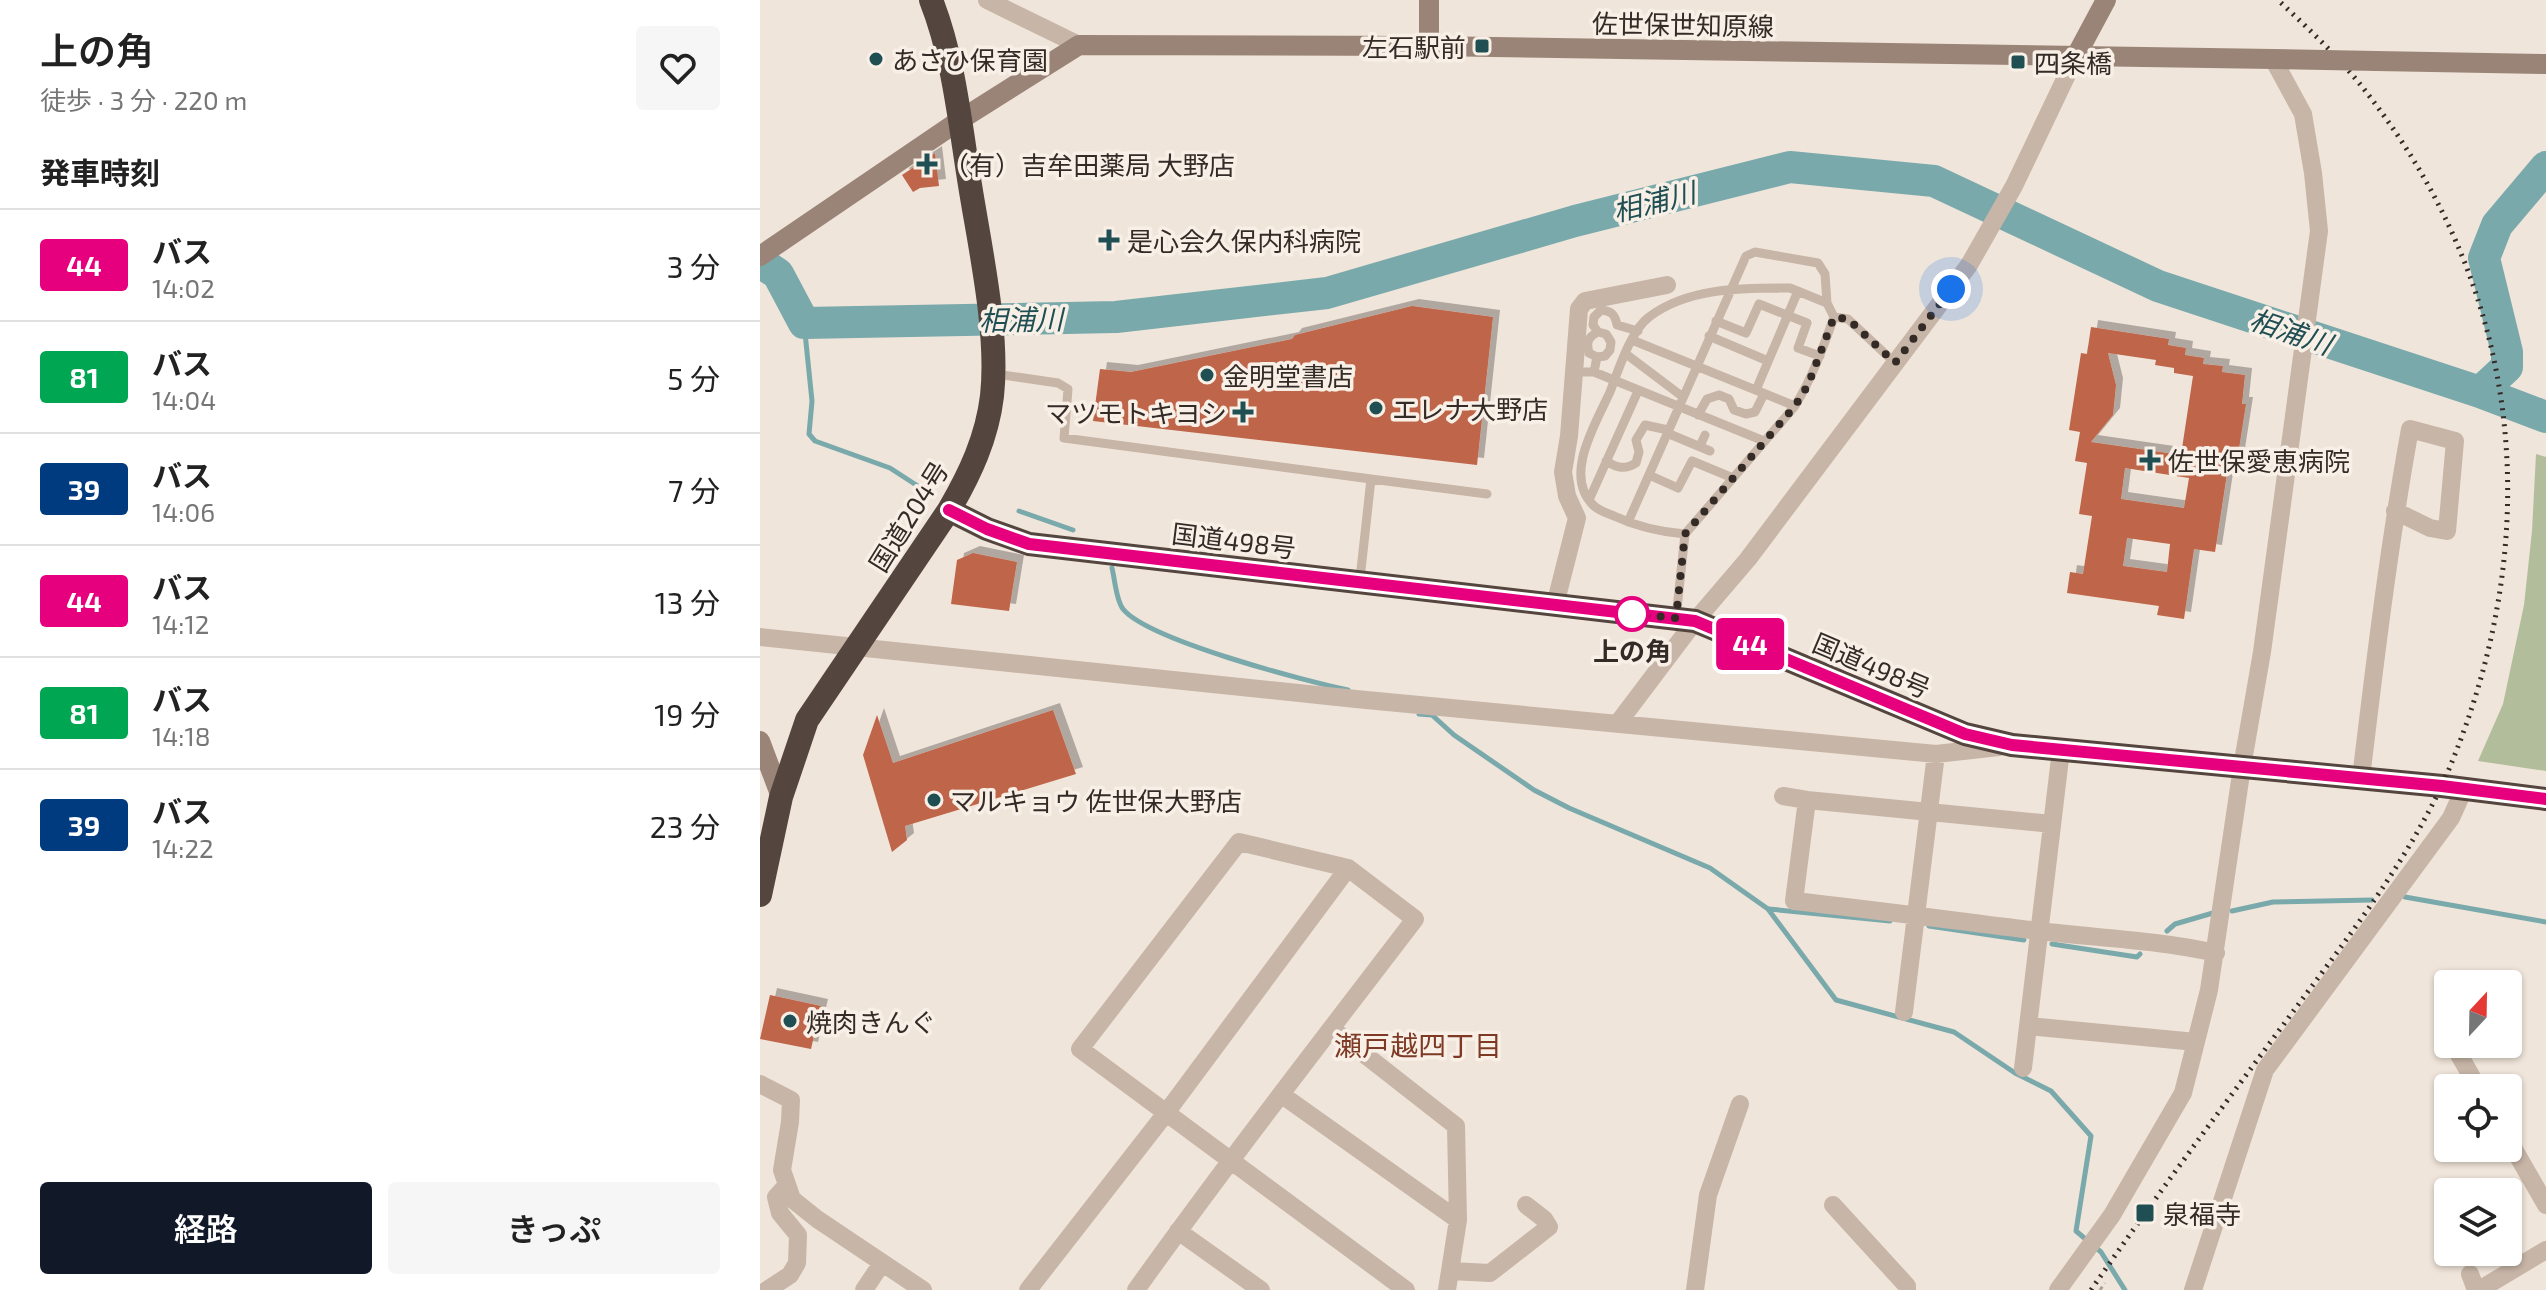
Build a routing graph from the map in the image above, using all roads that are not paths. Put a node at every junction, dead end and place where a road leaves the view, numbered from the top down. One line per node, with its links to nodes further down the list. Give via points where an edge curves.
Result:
1 (931, 0): 10 (highway, 国道204号, via 941,24)
2 (987, 0): 5 (street)
3 (1429, 0): 6 (main road)
4 (2106, 0): 7 (main road)
5 (1079, 45): 6 (main road, 佐世保世知原線); 10 (main road)
6 (1429, 46): 7 (main road, 佐世保世知原線)
7 (2076, 56): 8 (main road, 佐世保世知原線); 27 (street, via 2014,186 1969,265)
8 (2273, 59): 9 (main road, 佐世保世知原線, bridge); 62 (street, via 2303,114 2319,231)
9 (2546, 64)
10 (960, 120): 11 (main road); 29 (highway, 国道204号)
11 (760, 256)
12 (1667, 285): 53 (street, via 1585,301 1579,309 1563,472 1577,518)
13 (1730, 289): 14 (lane); 15 (lane, via 1746,256 1755,252 1818,263 1825,274); 18 (lane); 21 (lane, via 1669,305 1646,318)
14 (1798, 291): 15 (lane); 16 (lane)
15 (1827, 303): 17 (lane)
16 (1788, 315): 18 (lane, via 1759,304 1746,333); 24 (lane, via 1807,323 1798,348); 26 (lane)
17 (1834, 317): 24 (lane); 27 (lane, via 1848,319)
18 (1716, 321): 22 (lane)
19 (1617, 325): 20 (lane); 20 (lane, via 1610,311 1601,310 1593,325); 21 (lane)
20 (1602, 333): 25 (lane, via 1611,342 1610,350); 25 (lane, via 1590,336 1587,344)
21 (1635, 336): 23 (lane); 28 (lane)
22 (1709, 336): 26 (lane, via 1737,354); 28 (lane)
23 (1626, 354): 30 (lane); 33 (lane)
24 (1820, 356): 34 (lane)
25 (1597, 357): 30 (lane, via 1589,372)
26 (1768, 361): 32 (lane)
27 (1895, 363): 54 (street, via 1748,559)
28 (1697, 366): 32 (lane); 33 (lane)
29 (993, 368): 45 (lane, via 1068,389 1064,438); 48 (highway, 国道204号, via 984,433 970,474)
30 (1614, 381): 31 (lane); 47 (lane, via 1583,457 1581,479)
31 (1638, 391): 35 (lane); 42 (lane)
32 (1760, 392): 34 (lane); 36 (lane, via 1755,412 1734,410 1729,399 1719,395 1707,399)
33 (1683, 397): 35 (lane)
34 (1795, 406): 39 (lane)
35 (1678, 407): 36 (lane); 37 (lane)
36 (1698, 415): 39 (lane)
37 (1668, 431): 40 (lane); 42 (lane, via 1645,425 1636,440 1636,463 1628,468); 43 (lane)
38 (1705, 435): 40 (lane)
39 (1764, 441): 44 (lane)
40 (1700, 446): 41 (lane)
41 (1710, 451)
42 (1606, 461): 47 (lane)
43 (1649, 475): 44 (lane, via 1678,488 1692,461); 50 (lane)
44 (1733, 478): 51 (lane)
45 (1371, 479): 46 (lane); 52 (lane)
46 (1487, 494)
47 (1589, 500): 50 (lane, via 1595,508)
48 (949, 510): 52 (highway, 国道498号, via 1029,544); 56 (highway, 国道204号)
49 (2395, 511): 49 (street, via 2410,429 2455,441 2447,531); 63 (street)
50 (1628, 522): 51 (lane)
51 (1685, 534): 54 (lane)
52 (1360, 582): 53 (highway, 国道498号)
53 (1555, 605): 54 (highway, 国道498号)
54 (1685, 620): 57 (street); 59 (highway, 国道498号, via 1965,734)
55 (760, 637): 56 (street)
56 (855, 648): 57 (street); 66 (highway, 国道204号, via 807,720)
57 (1618, 723): 61 (street)
58 (760, 741): 66 (main road)
59 (2012, 745): 60 (highway, 国道498号); 61 (street)
60 (2061, 750): 62 (highway, 国道498号); 70 (street)
61 (1936, 754): 69 (street)
62 (2242, 767): 63 (highway, 国道498号); 76 (street)
63 (2361, 778): 64 (highway, 国道498号)
64 (2464, 789): 67 (highway, 国道498号); 109 (street, via 2451,818 2265,1070)
65 (1783, 796): 68 (street)
66 (781, 797): 71 (highway, 国道204号)
67 (2546, 799)
68 (1807, 800): 69 (street); 74 (street, via 1794,901)
69 (1929, 811): 70 (street); 74 (street)
70 (2052, 824): 75 (street)
71 (766, 831): 73 (highway, 国道204号)
72 (1348, 868): 79 (street, via 1415,919); 85 (street); 85 (street, via 1239,842 1080,1049)
73 (760, 895)
74 (1916, 914): 75 (street); 77 (street)
75 (2039, 931): 76 (street); 78 (street)
76 (2216, 953): 80 (street)
77 (1904, 1012)
78 (2028, 1026): 80 (street); 81 (street)
79 (1332, 1029): 83 (street); 92 (street, via 1456,1126)
80 (2196, 1042): 108 (street, via 2183,1093)
81 (2023, 1068)
82 (760, 1084): 88 (street, via 791,1100 782,1170)
83 (1282, 1095): 86 (street); 92 (street)
84 (1740, 1104): 106 (street, via 1708,1195)
85 (1166, 1113): 86 (street); 101 (street)
86 (1230, 1160): 93 (street); 104 (street)
87 (2521, 1162): 91 (street)
88 (787, 1185): 95 (street, via 792,1199); 98 (street, via 776,1197 780,1213 798,1235 797,1263 790,1275)
89 (1526, 1205): 96 (street, via 1549,1227 1490,1273)
90 (1833, 1205): 107 (street)
91 (2546, 1205)
92 (1458, 1220): 96 (street)
93 (1178, 1231): 102 (street); 103 (street)
94 (2546, 1250): 97 (street)
95 (882, 1263): 99 (street); 100 (street)
96 (1450, 1271): 105 (street)
97 (2475, 1285)
98 (767, 1290)
99 (864, 1290)
100 (923, 1290)
101 (1028, 1290)
102 (1136, 1290)
103 (1261, 1290)
104 (1406, 1290)
105 (1447, 1290)
106 (1695, 1290)
107 (1907, 1290)
108 (2058, 1290)
109 (2193, 1290)

